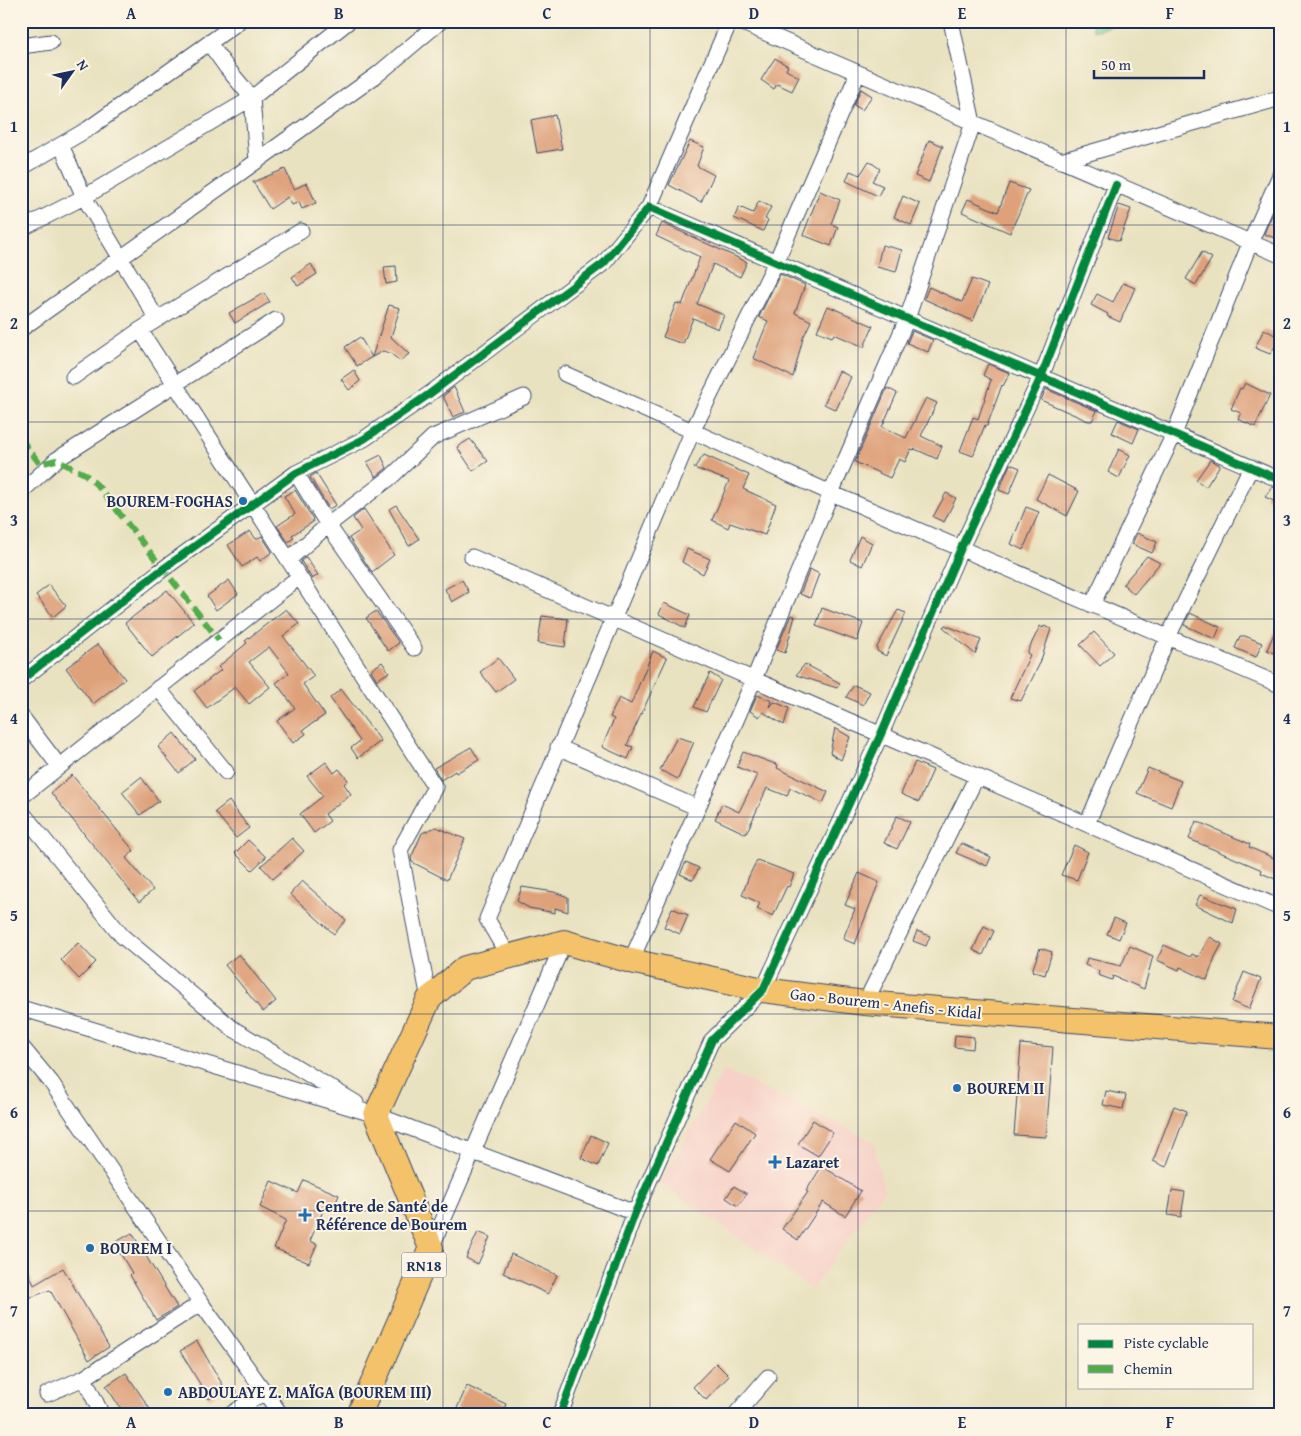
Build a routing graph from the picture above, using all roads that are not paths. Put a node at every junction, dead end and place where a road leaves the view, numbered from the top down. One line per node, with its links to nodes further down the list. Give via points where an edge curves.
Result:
1 (349, 21): 11 (street)
2 (441, 21): 15 (street, via 378,74)
3 (730, 21): 21 (street)
4 (738, 21): 10 (street)
5 (952, 21): 13 (street)
6 (237, 23): 8 (street)
7 (51, 42): 9 (street)
8 (209, 43): 11 (street); 14 (street, via 88,129)
9 (21, 46)
10 (858, 73): 13 (street); 27 (street)
11 (252, 98): 15 (street); 20 (street)
12 (1280, 98): 16 (street)
13 (973, 123): 16 (street); 28 (street)
14 (61, 144): 17 (street); 20 (street)
15 (257, 161): 26 (street)
16 (1061, 161): 19 (street)
17 (21, 168)
18 (1280, 175): 24 (street)
19 (1116, 185): 24 (street); 35 (street)
20 (84, 197): 22 (street); 26 (street)
21 (648, 207): 27 (street); 41 (street, via 604,263 364,439)
22 (21, 229)
23 (301, 231): 29 (street)
24 (1250, 243): 25 (street); 39 (street)
25 (1280, 256)
26 (120, 258): 29 (street); 31 (street)
27 (776, 262): 28 (street); 38 (street)
28 (908, 319): 35 (street); 44 (street)
29 (157, 320): 32 (street)
30 (276, 320): 36 (street)
31 (21, 329)
32 (140, 330): 34 (street); 36 (street)
33 (565, 374): 38 (street)
34 (73, 377)
35 (1041, 377): 39 (street); 47 (street)
36 (176, 385): 43 (street, via 56,460); 45 (street)
37 (524, 397): 46 (street, via 433,437 391,478)
38 (693, 430): 44 (street); 52 (street)
39 (1174, 434): 40 (street); 51 (street)
40 (1251, 467): 42 (street); 53 (street)
41 (296, 473): 45 (street); 46 (street)
42 (1280, 480)
43 (21, 492)
44 (831, 493): 47 (street); 55 (street)
45 (253, 504): 49 (street); 56 (street, via 159,572)
46 (328, 525): 49 (street); 54 (street)
47 (961, 548): 51 (street); 60 (street)
48 (472, 557): 52 (street)
49 (288, 560): 50 (street)
50 (299, 577): 58 (street); 74 (street, via 435,786 400,850)
51 (1092, 605): 53 (street)
52 (614, 618): 55 (street); 61 (street)
53 (1168, 637): 57 (street); 68 (street)
54 (414, 648)
55 (754, 679): 60 (street); 66 (street)
56 (21, 680)
57 (1280, 685)
58 (158, 688): 62 (street); 63 (street)
59 (21, 716): 62 (street)
60 (881, 734): 64 (street); 73 (street)
61 (558, 747): 66 (street); 71 (street, via 487,919)
62 (59, 766): 65 (street)
63 (226, 772)
64 (977, 776): 68 (street); 75 (street)
65 (21, 797)
66 (698, 808): 72 (street)
67 (21, 811): 79 (street, via 122,936 232,1028)
68 (1088, 824): 69 (street)
69 (1280, 908)
70 (564, 942): 71 (main road); 72 (main road, Gao - Bourem - Anefis - Kidal); 80 (street)
71 (509, 957): 74 (main road, via 465,968)
72 (632, 961): 73 (main road, Gao - Bourem - Anefis - Kidal)
73 (763, 990): 75 (main road, Gao - Bourem - Anefis - Kidal); 81 (street, via 712,1040)
74 (429, 998): 79 (main road)
75 (865, 1003): 77 (main road, Gao - Bourem - Anefis - Kidal)
76 (21, 1008): 79 (street)
77 (1280, 1037)
78 (21, 1046): 83 (street, via 50,1082)
79 (376, 1114): 80 (street); 82 (main road, RN18)
80 (473, 1151): 81 (street); 82 (street)
81 (636, 1213): 92 (street)
82 (431, 1248): 91 (main road, RN18)
83 (201, 1303): 84 (street); 86 (street)
84 (84, 1378): 87 (street); 88 (street)
85 (768, 1378): 93 (street)
86 (264, 1392): 89 (street); 90 (street)
87 (47, 1394)
88 (102, 1415)
89 (230, 1415)
90 (281, 1415)
91 (359, 1415)
92 (560, 1415)
93 (734, 1415)

